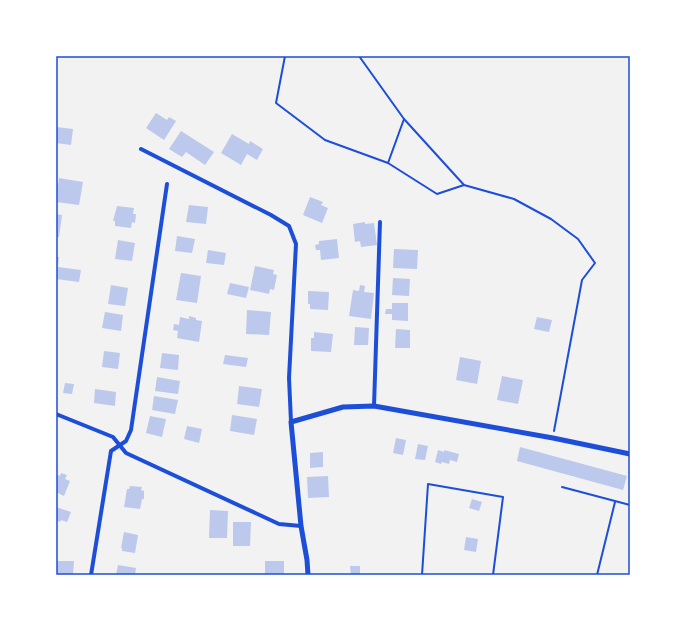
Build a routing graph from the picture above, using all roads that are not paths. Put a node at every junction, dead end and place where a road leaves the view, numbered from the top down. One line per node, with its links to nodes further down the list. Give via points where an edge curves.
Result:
1 (141, 149): 6 (street, via 289,226 296,244 289,378)
2 (167, 184): 7 (street, via 131,430 126,441)
3 (380, 222): 4 (street)
4 (374, 406): 6 (street, via 343,407); 8 (street)
5 (56, 414): 7 (street, via 113,436)
6 (291, 422): 12 (street)
7 (119, 445): 12 (street, via 126,453 279,524); 13 (street, via 111,451)
8 (630, 454)
9 (562, 487): 10 (lane)
10 (615, 502): 11 (lane); 17 (lane)
11 (630, 505)
12 (301, 526): 14 (street)
13 (91, 575)
14 (308, 575)
15 (422, 575): 16 (lane, via 428,484 503,497)
16 (493, 575)
17 (597, 575)

